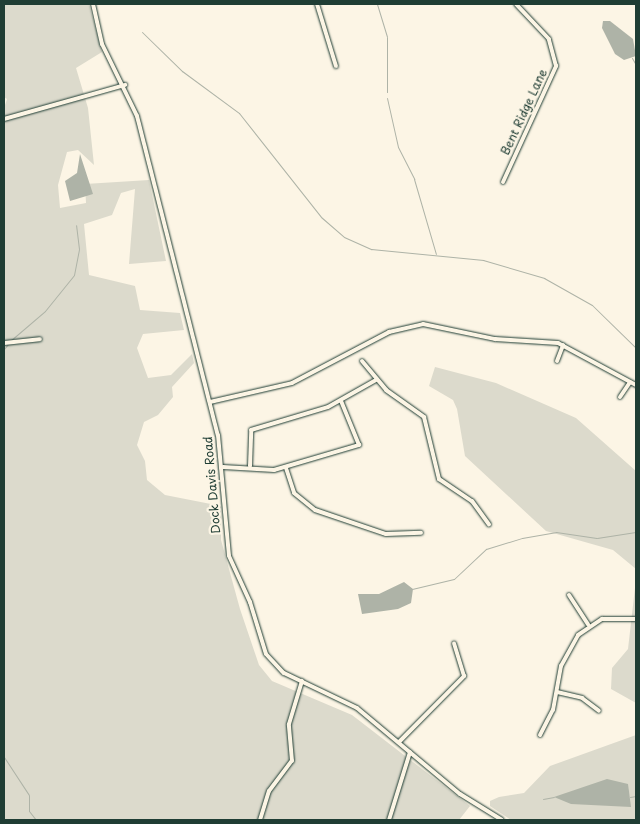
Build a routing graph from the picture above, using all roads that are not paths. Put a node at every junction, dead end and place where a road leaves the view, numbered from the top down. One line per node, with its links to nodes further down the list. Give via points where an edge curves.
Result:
1 (93, 4): 5 (street, Dock Davis Road, via 102,44)
2 (317, 4): 4 (street)
3 (516, 4): 7 (street, Bent Ridge Lane, via 549,39 556,66)
4 (336, 66)
5 (125, 85): 6 (street); 18 (street, Dock Davis Road)
6 (4, 119)
7 (503, 182)
8 (40, 339): 9 (street)
9 (4, 343)
10 (563, 345): 12 (street); 14 (street); 18 (street, via 414,325 389,332 297,381)
11 (362, 361): 13 (street)
12 (558, 361)
13 (376, 380): 17 (street); 22 (street, via 424,417 439,479 472,501)
14 (630, 382): 15 (street); 16 (street)
15 (636, 385)
16 (620, 397)
17 (341, 401): 19 (street, via 251,430); 21 (street, via 359,445)
18 (210, 402): 20 (street, Dock Davis Road)
19 (250, 466): 20 (street); 21 (street, via 261,470)
20 (222, 467): 28 (street, Dock Davis Road, via 230,562 250,602 266,654 279,669)
21 (286, 468): 23 (street, via 294,493 314,510 386,534)
22 (489, 524)
23 (421, 533)
24 (569, 595): 26 (street)
25 (636, 619): 26 (street, via 609,617)
26 (588, 624): 29 (street, via 564,659)
27 (454, 644): 32 (street, via 466,670 464,676)
28 (302, 681): 32 (street, Dock Davis Road, via 349,702); 34 (street, via 290,724 292,761 269,791)
29 (556, 692): 30 (street, via 576,696); 31 (street)
30 (599, 711)
31 (540, 735)
32 (399, 742): 33 (street, Dock Davis Road)
33 (410, 752): 35 (street); 36 (street, Dock Davis Road, via 460,794)
34 (260, 820)
35 (389, 820)
36 (502, 820)

